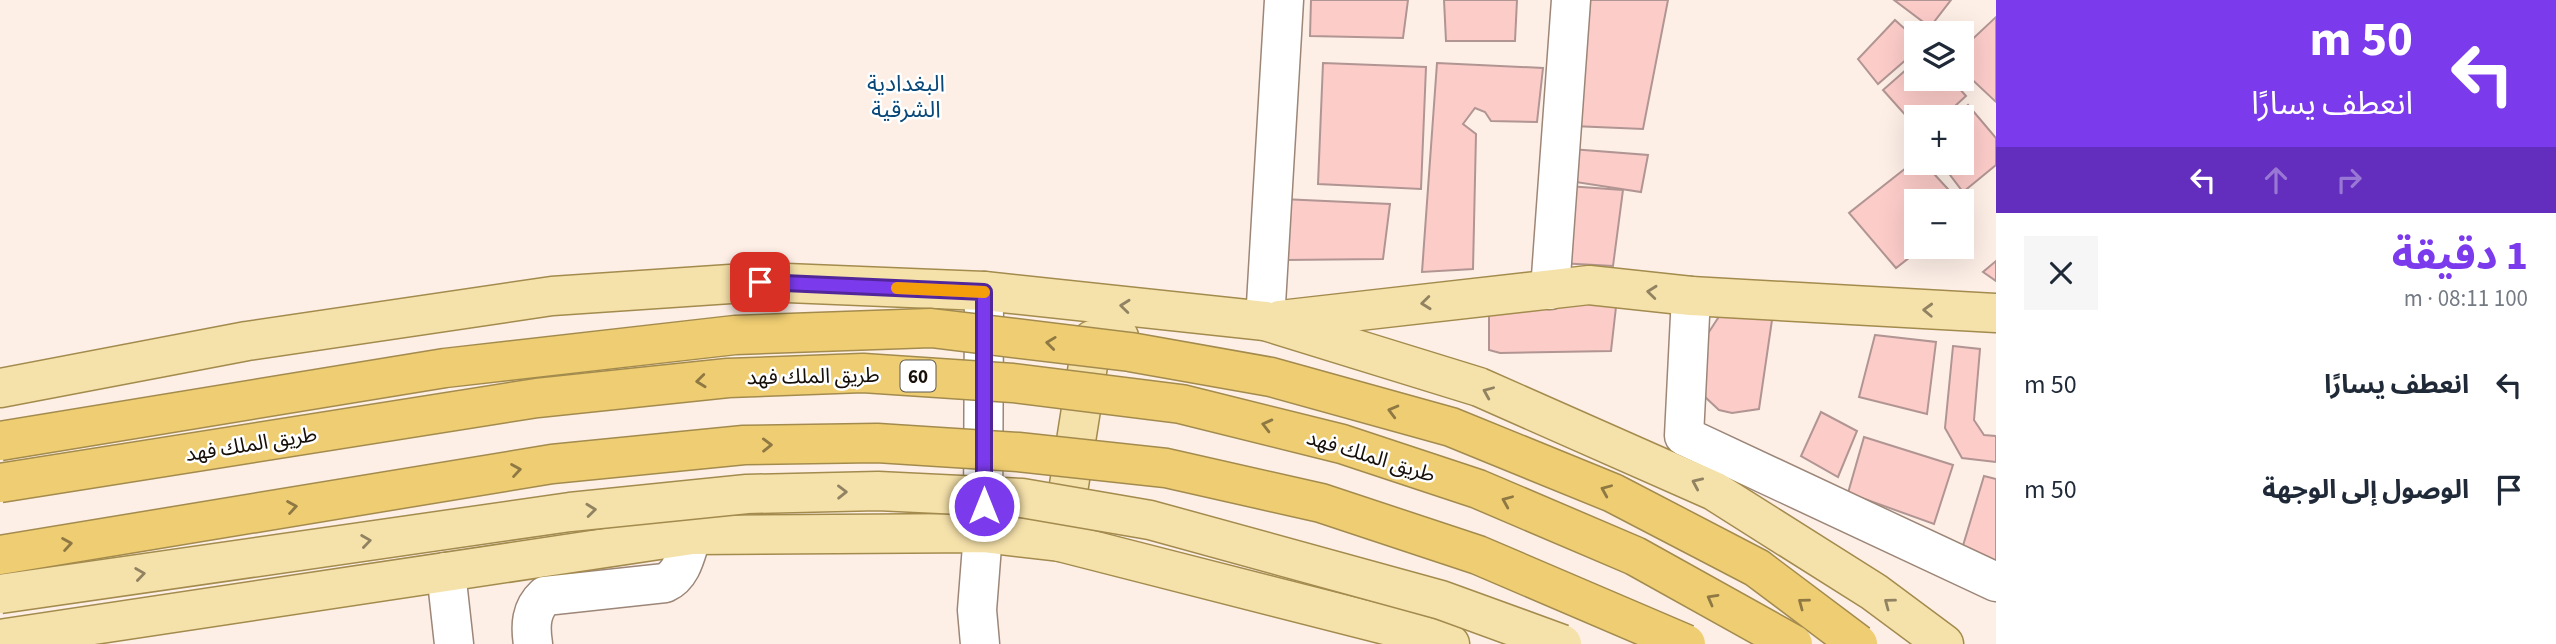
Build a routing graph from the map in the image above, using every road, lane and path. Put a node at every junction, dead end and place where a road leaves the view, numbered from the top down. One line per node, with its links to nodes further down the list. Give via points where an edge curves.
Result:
1 (1284, 0): 7 (street)
2 (1572, 0): 3 (street)
3 (1550, 290): 5 (main road, one-way to 3, via 1589,285); 7 (main road, one-way to 7)
4 (984, 292): 7 (main road, one-way to 4); 8 (main road, via 760,282 552,296 247,341); 11 (street)
5 (1691, 296): 6 (main road, one-way to 5); 16 (street, via 1684,436)
6 (1996, 313)
7 (1265, 321): 13 (main road, via 1093,340); 29 (main road, one-way to 7, via 1874,592 1714,491 1479,387)
8 (0, 388)
9 (0, 440): 28 (highway, one-way to 9, bridge, via 1757,568 1613,493 1451,427 1270,377 1130,352 930,328 735,335 445,368)
10 (0, 484): 27 (highway, طريق الملك فهد / 60, one-way to 10, bridge, via 1635,556 1466,485 1342,444 1181,404 1013,383 863,373 728,378 537,398)
11 (983, 533): 12 (main road); 13 (main road); 23 (street)
12 (692, 535): 15 (main road); 22 (street, via 673,580 545,596 532,617)
13 (1060, 542): 18 (main road)
14 (0, 555): 26 (highway, one-way to 26, bridge, via 552,464 744,445 877,443 1166,468 1321,503 1478,555)
15 (446, 572): 19 (main road); 21 (street)
16 (1996, 582)
17 (0, 594): 25 (main road, one-way to 25, bridge, via 570,512 747,494 878,491 1022,498 1150,520 1441,600)
18 (1409, 637): 24 (main road)
19 (50, 638): 20 (main road)
20 (0, 639)
21 (454, 644)
22 (533, 644)
23 (980, 644)
24 (1450, 644)
25 (1562, 644)
26 (1686, 644)
27 (1793, 644)
28 (1858, 644)
29 (1944, 644)

